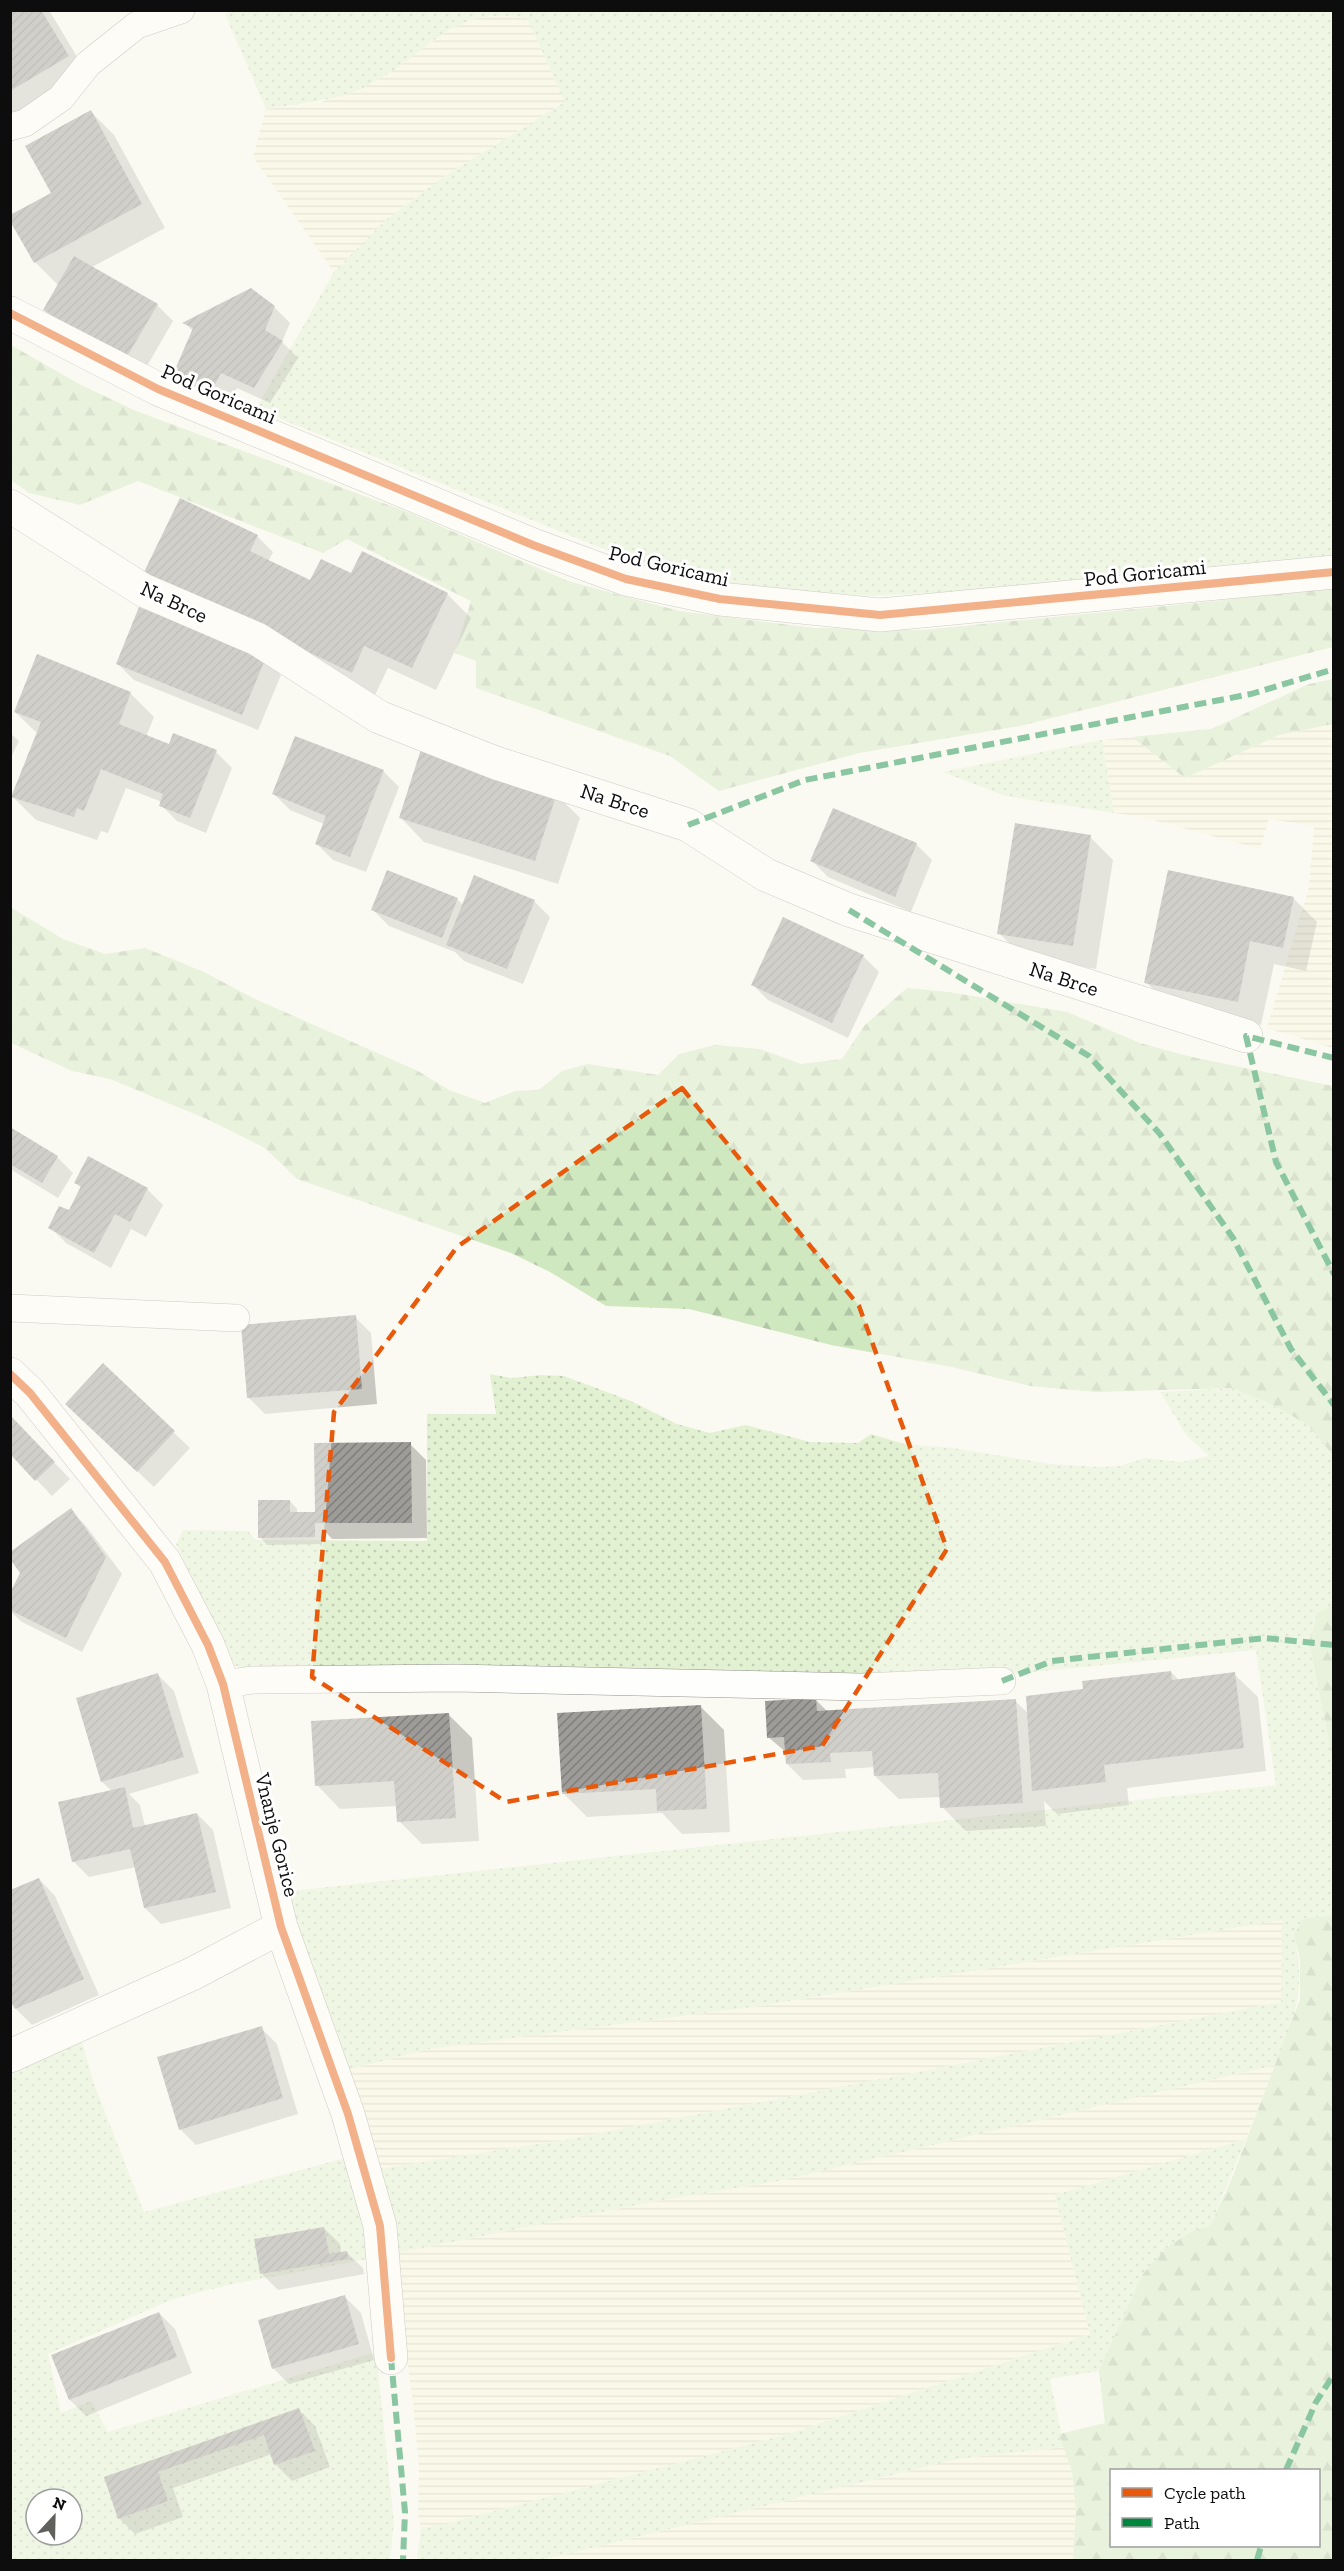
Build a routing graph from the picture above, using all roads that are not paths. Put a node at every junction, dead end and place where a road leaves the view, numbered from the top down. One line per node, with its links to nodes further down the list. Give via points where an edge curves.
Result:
1 (181, 10): 2 (lane, via 137,25 88,64 61,98 26,123)
2 (10, 127)
3 (10, 313): 5 (street, Pod Goricami, via 158,389 533,545 626,579 720,598 880,615)
4 (10, 506): 6 (street, Na Brce, via 143,590 257,639 379,717 496,763 688,825 766,874 849,910)
5 (1334, 572)
6 (1246, 1036)
7 (10, 1308): 8 (lane)
8 (236, 1318)
9 (10, 1374): 11 (street, Vnanje Gorice, via 30,1393 165,1562 208,1645)
10 (1002, 1681): 11 (lane, via 861,1688 456,1678 253,1680)
11 (223, 1684): 12 (street, Vnanje Gorice)
12 (281, 1927): 13 (street, via 192,1974); 14 (street, Vnanje Gorice, via 348,2114 380,2226)
13 (10, 2056)
14 (392, 2358)

